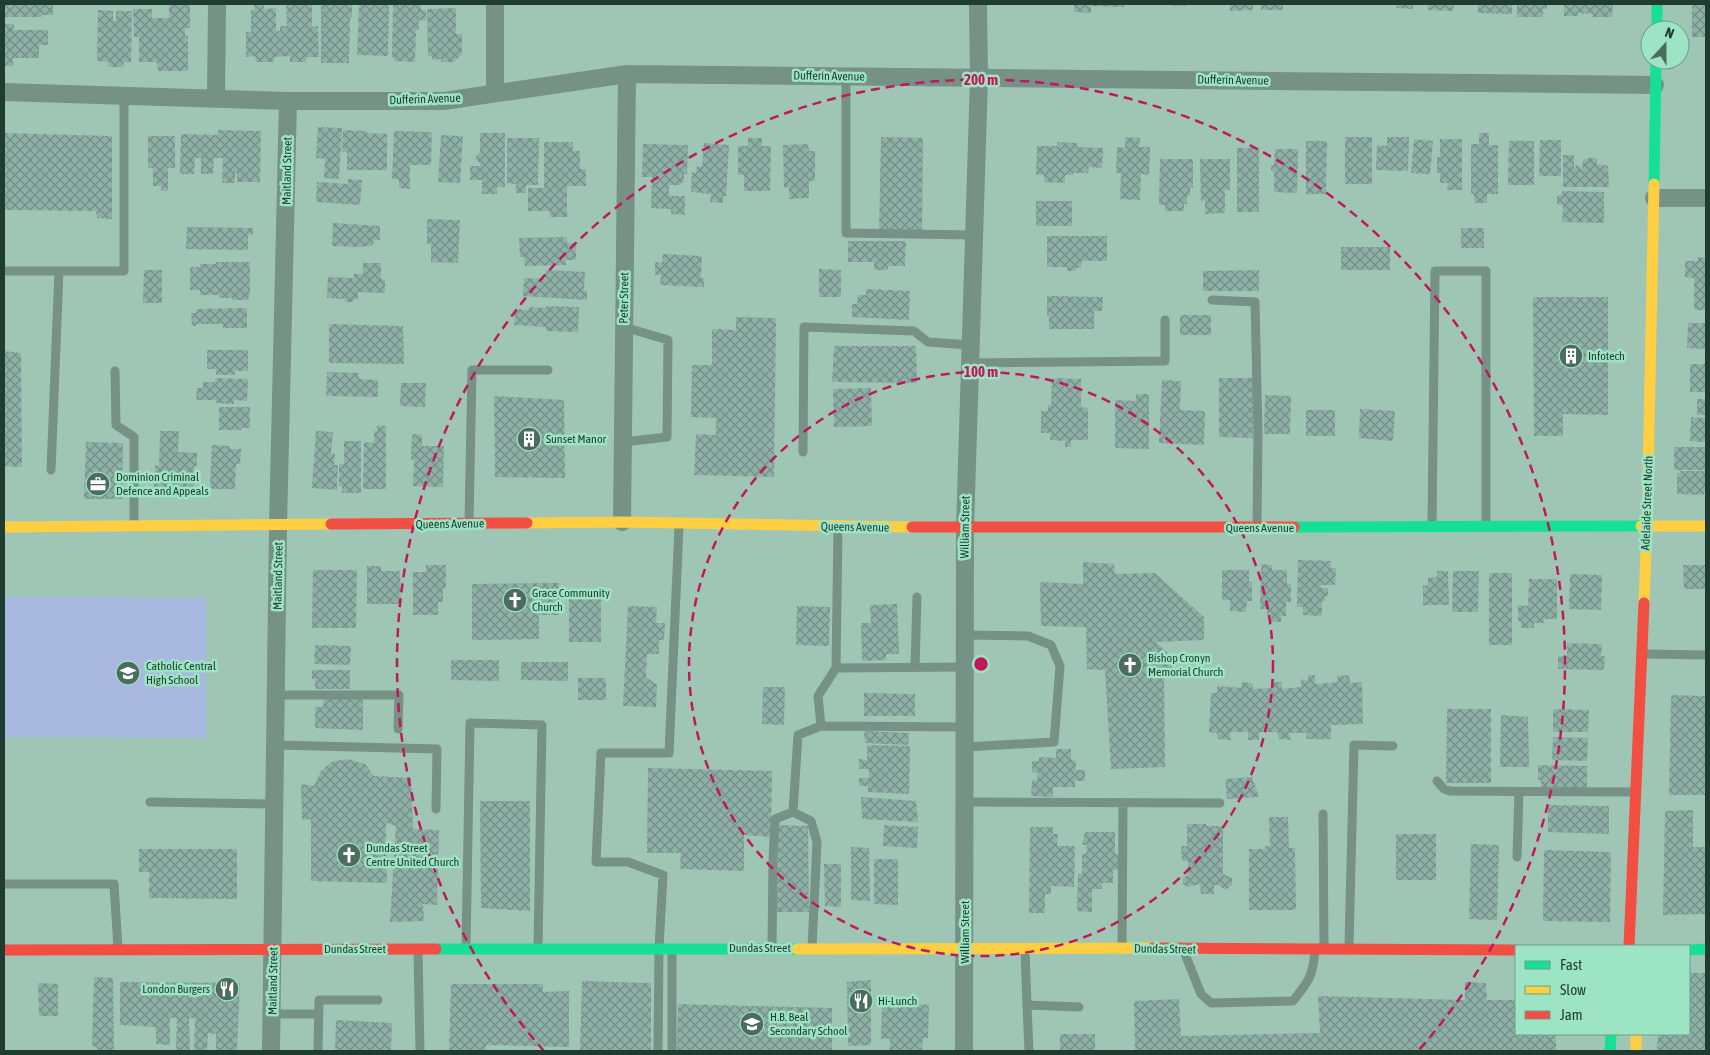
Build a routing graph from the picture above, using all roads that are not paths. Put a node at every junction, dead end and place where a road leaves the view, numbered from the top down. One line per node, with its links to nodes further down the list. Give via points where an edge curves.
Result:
1 (217, 4): 14 (street)
2 (495, 4): 12 (street)
3 (978, 4): 9 (street, William Street)
4 (1657, 4): 5 (main road)
5 (1657, 20)
6 (1656, 70): 10 (main road, Adelaide Street North)
7 (627, 74): 8 (street, Dufferin Avenue); 12 (street, Dufferin Avenue); 23 (street, Peter Street)
8 (846, 76): 9 (street, Dufferin Avenue); 18 (lane, via 846,233)
9 (978, 78): 10 (street, Dufferin Avenue); 18 (street, William Street)
10 (1655, 85): 16 (main road, Adelaide Street North)
11 (4, 92): 13 (street, Dufferin Avenue)
12 (495, 93): 15 (street, Dufferin Avenue, via 444,101)
13 (124, 95): 14 (street, Dufferin Avenue); 19 (lane, via 124,271)
14 (216, 98): 15 (street, Dufferin Avenue)
15 (288, 101): 35 (street, Maitland Street)
16 (1654, 198): 17 (street); 39 (main road, Adelaide Street North)
17 (1706, 198)
18 (974, 235): 24 (street, William Street)
19 (59, 270): 20 (lane); 30 (lane)
20 (4, 271)
21 (1212, 300): 41 (lane, via 1254,302)
22 (1165, 320): 25 (lane, via 1165,361)
23 (624, 327): 28 (street, Peter Street); 28 (lane, via 668,340 667,437)
24 (970, 345): 25 (street, William Street); 29 (lane, via 928,342 914,331 804,327)
25 (970, 363): 40 (street, William Street)
26 (548, 370): 33 (lane, via 472,370)
27 (115, 371): 34 (lane, via 116,425 134,437)
28 (623, 442): 31 (street, Peter Street)
29 (803, 452)
30 (51, 470)
31 (622, 522): 32 (main road, Queens Avenue); 33 (main road, Queens Avenue)
32 (679, 523): 38 (main road, Queens Avenue); 75 (lane, via 669,753 601,753 596,862 628,862 663,875)
33 (469, 524): 35 (main road, Queens Avenue)
34 (134, 526): 35 (main road, Queens Avenue); 37 (main road, Queens Avenue)
35 (278, 526): 51 (street, Maitland Street)
36 (1706, 526): 39 (main road, Queens Avenue)
37 (4, 527)
38 (838, 527): 40 (main road, Queens Avenue); 50 (lane)
39 (1646, 527): 43 (main road, Queens Avenue); 46 (main road, Adelaide Street North)
40 (965, 528): 41 (main road, Queens Avenue); 45 (street, William Street)
41 (1257, 528): 42 (main road, Queens Avenue)
42 (1432, 528): 43 (main road, Queens Avenue); 43 (lane, via 1435,272 1486,271)
43 (1486, 528)
44 (917, 596): 48 (lane)
45 (965, 635): 49 (street, William Street); 57 (lane, via 1028,636 1051,645 1060,666 1054,742)
46 (1641, 654): 47 (lane); 60 (main road, Adelaide Street North)
47 (1706, 654)
48 (916, 667): 49 (lane); 50 (lane)
49 (965, 667): 53 (street, William Street)
50 (836, 668): 52 (lane, via 818,696)
51 (276, 695): 54 (lane, via 399,695); 55 (street, Maitland Street)
52 (821, 726): 53 (lane); 67 (lane, via 798,735)
53 (965, 727): 57 (street, William Street)
54 (398, 728)
55 (276, 745): 65 (street, Maitland Street); 66 (lane, via 437,749)
56 (1393, 746): 82 (lane, via 1354,746)
57 (965, 747): 62 (street, William Street)
58 (1437, 781): 59 (lane, via 1450,791)
59 (1519, 792): 60 (lane); 69 (lane)
60 (1635, 792): 71 (main road, Adelaide Street North)
61 (150, 802): 65 (lane)
62 (965, 802): 63 (lane); 78 (street, William Street)
63 (1123, 803): 64 (lane); 80 (lane)
64 (1220, 803)
65 (275, 804): 83 (street, Maitland Street)
66 (436, 809)
67 (793, 812): 77 (lane, via 811,821 817,842); 84 (lane, via 775,819)
68 (1324, 814): 81 (lane)
69 (1517, 858)
70 (4, 884): 88 (lane, via 114,884)
71 (1629, 945)
72 (418, 948): 73 (main road, Dundas Street); 83 (main road, Dundas Street); 100 (lane)
73 (466, 948): 74 (main road, Dundas Street); 74 (lane, via 470,723 542,725)
74 (538, 948): 75 (main road, Dundas Street)
75 (659, 948): 76 (main road, Dundas Street); 101 (lane)
76 (672, 948): 84 (main road, Dundas Street); 102 (lane)
77 (812, 948): 78 (main road, Dundas Street); 84 (main road, Dundas Street)
78 (965, 948): 79 (main road, Dundas Street); 103 (street, William Street)
79 (1024, 948): 80 (main road, Dundas Street); 92 (lane)
80 (1122, 948): 85 (main road, Dundas Street)
81 (1319, 948): 82 (main road, Dundas Street); 85 (main road, Dundas Street); 85 (lane, via 1309,981 1293,1001 1235,1004 1211,1003 1201,994)
82 (1349, 948): 89 (main road, Dundas Street)
83 (273, 949): 88 (main road, Dundas Street); 94 (street, Maitland Street)
84 (772, 949)
85 (1183, 949)
86 (1706, 949): 90 (main road)
87 (4, 950): 88 (main road, Dundas Street)
88 (118, 950)
89 (1515, 950)
90 (1690, 950)
91 (378, 1000): 95 (lane, via 319,1000)
92 (1027, 1005): 93 (lane); 104 (lane)
93 (1079, 1007)
94 (272, 1014): 95 (lane); 98 (street, Maitland Street)
95 (319, 1014): 99 (lane)
96 (1611, 1035): 105 (main road)
97 (1636, 1035): 106 (main road)
98 (271, 1051)
99 (318, 1051)
100 (420, 1051)
101 (658, 1051)
102 (672, 1051)
103 (964, 1051)
104 (1030, 1051)
105 (1610, 1051)
106 (1636, 1051)

